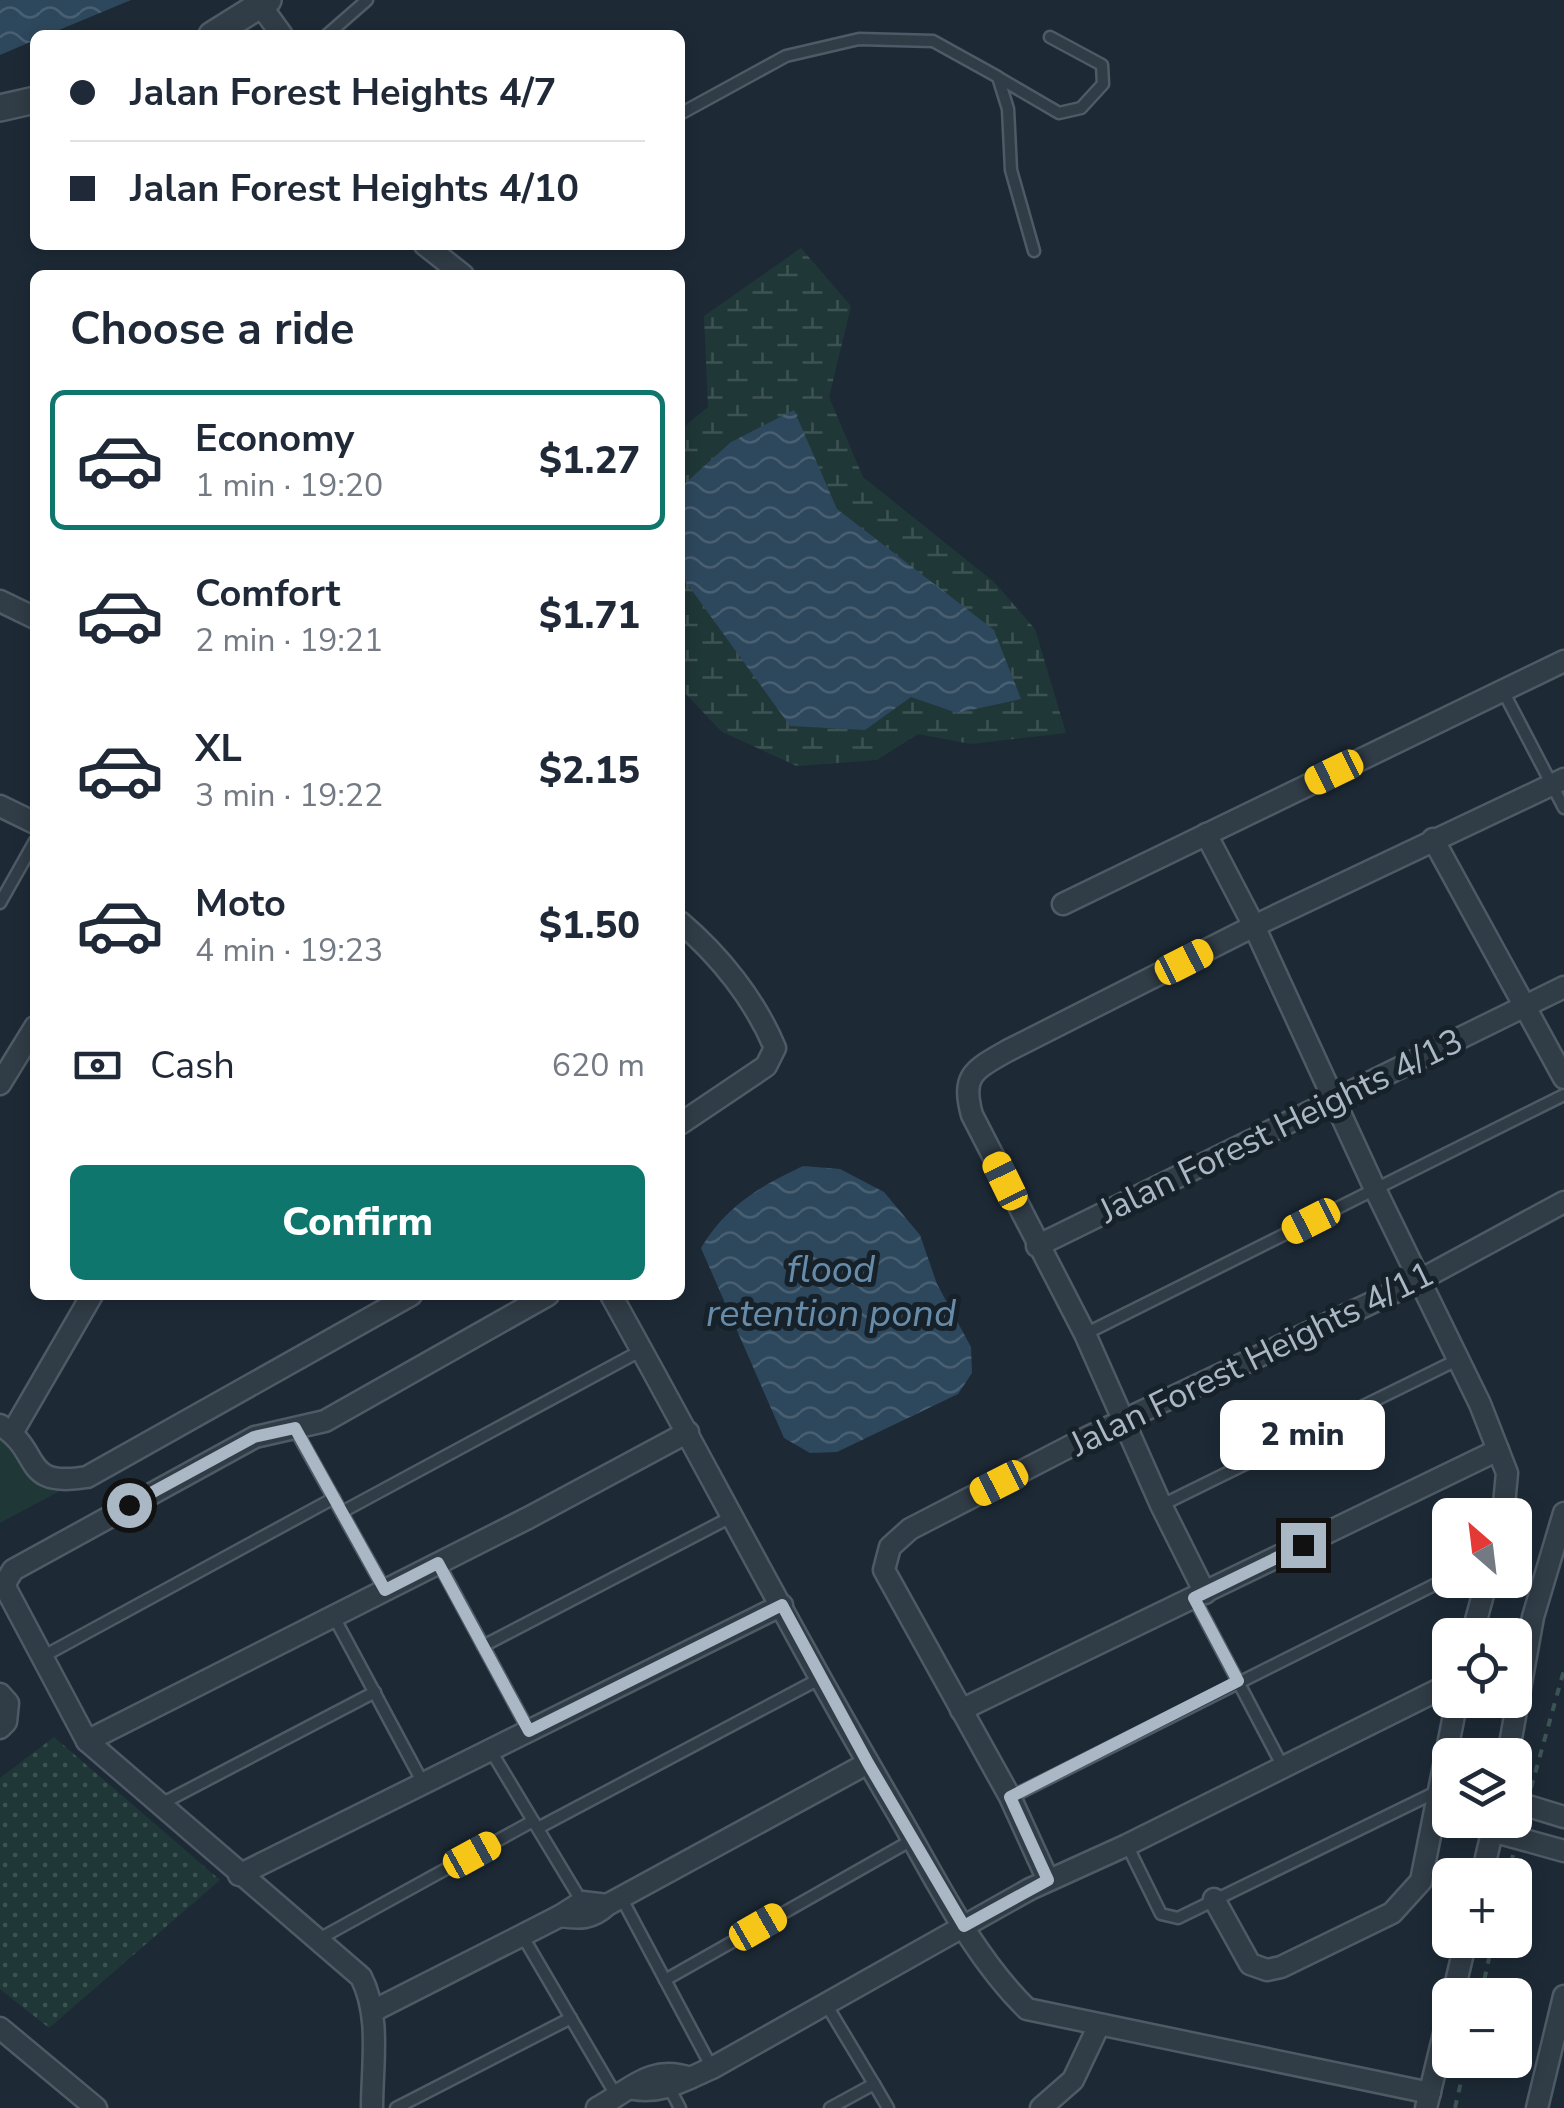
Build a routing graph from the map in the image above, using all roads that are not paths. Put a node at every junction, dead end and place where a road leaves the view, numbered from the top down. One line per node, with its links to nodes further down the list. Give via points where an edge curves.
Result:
1 (366, 0): 5 (lane)
2 (262, 2): 3 (street); 4 (street)
3 (220, 30)
4 (279, 30)
5 (333, 30)
6 (1050, 37): 7 (lane, via 1102,65 1103,84 1081,108 1059,113)
7 (998, 77): 10 (lane, via 933,41 859,39 786,56); 12 (lane, via 1008,108 1011,170)
8 (30, 101): 9 (street)
9 (0, 108)
10 (685, 111)
11 (430, 250): 13 (street)
12 (1034, 250)
13 (456, 270)
14 (0, 602): 15 (street)
15 (30, 616)
16 (1564, 661): 17 (street)
17 (1503, 690): 18 (lane); 22 (street)
18 (1558, 782): 20 (lane); 23 (street)
19 (0, 806): 21 (street)
20 (1564, 808)
21 (30, 821)
22 (1206, 834): 26 (street); 28 (street)
23 (1434, 839): 28 (street); 30 (street)
24 (30, 849): 25 (lane)
25 (0, 903)
26 (1064, 904)
27 (685, 926): 36 (street, via 711,948 775,1048 766,1066)
28 (1254, 926): 35 (street); 39 (street, via 976,1069 967,1094 972,1116)
29 (1564, 987): 30 (street, Jalan Forest Heights 4/13)
30 (1524, 1006): 32 (street); 35 (street, Jalan Forest Heights 4/13)
31 (30, 1035): 33 (street)
32 (1564, 1078)
33 (0, 1084)
34 (1564, 1095): 37 (lane)
35 (1334, 1100): 37 (street); 39 (street, Jalan Forest Heights 4/13)
36 (685, 1121)
37 (1375, 1189): 40 (street); 45 (lane)
38 (1564, 1202): 40 (street, Jalan Forest Heights 4/11)
39 (1037, 1246): 45 (street)
40 (1420, 1280): 47 (street); 48 (street, Jalan Forest Heights 4/11)
41 (89, 1300): 50 (street)
42 (402, 1300): 50 (street, via 88,1477 60,1482 41,1476)
43 (539, 1300): 49 (street, via 325,1422)
44 (614, 1300): 46 (street)
45 (1085, 1334): 48 (street)
46 (642, 1350): 51 (street); 56 (lane)
47 (1459, 1359): 52 (street); 55 (lane)
48 (1123, 1421): 55 (street); 72 (street, Jalan Forest Heights 4/11, via 910,1529 890,1548 884,1570)
49 (295, 1428): 53 (lane); 66 (street, via 254,1437 13,1570 4,1586)
50 (6, 1429)
51 (688, 1432): 58 (street); 59 (street)
52 (1498, 1450): 54 (street, via 1507,1473); 62 (street)
53 (334, 1498): 56 (lane); 66 (lane)
54 (1505, 1498)
55 (1161, 1505): 62 (street)
56 (342, 1512): 61 (lane)
57 (1564, 1514): 75 (street, via 1533,1617)
58 (734, 1516): 63 (street); 65 (lane)
59 (438, 1563): 61 (street); 65 (lane)
60 (1432, 1586): 68 (lane)
61 (385, 1590): 64 (street)
62 (1199, 1596): 68 (lane); 72 (street)
63 (782, 1605): 67 (street); 74 (street)
64 (334, 1616): 69 (lane); 76 (street)
65 (483, 1646): 74 (lane)
66 (41, 1658): 76 (street)
67 (821, 1678): 78 (street); 86 (lane)
68 (1238, 1681): 79 (lane); 82 (lane)
69 (375, 1692): 80 (lane); 83 (lane)
70 (1432, 1693): 79 (street)
71 (0, 1694): 73 (street, via 8,1703)
72 (961, 1710): 82 (street)
73 (0, 1728)
74 (529, 1731): 77 (street)
75 (1511, 1738)
76 (87, 1741): 83 (street)
77 (490, 1750): 80 (street); 86 (lane)
78 (868, 1763): 89 (street); 96 (street)
79 (1283, 1767): 90 (street)
80 (424, 1783): 92 (street)
81 (1432, 1794): 94 (lane)
82 (1010, 1797): 93 (street)
83 (160, 1805): 92 (street)
84 (1532, 1807): 85 (street)
85 (1564, 1817)
86 (536, 1825): 95 (lane); 100 (lane)
87 (1432, 1828): 94 (street, via 1421,1881 1392,1913 1281,1967 1250,1964)
88 (1521, 1838): 91 (street)
89 (912, 1839): 98 (street); 101 (lane)
90 (1127, 1845): 93 (street); 94 (lane, via 1160,1914 1178,1918)
91 (1564, 1850)
92 (239, 1875): 100 (street)
93 (1039, 1885): 98 (street)
94 (1214, 1899)
95 (582, 1902): 96 (street); 97 (street)
96 (615, 1902): 97 (street, via 590,1917); 101 (lane)
97 (560, 1916): 99 (street)
98 (964, 1926): 103 (street); 106 (street, via 1027,2009)
99 (522, 1934): 104 (street); 105 (lane)
100 (318, 1940): 104 (street, via 361,1977)
101 (665, 1980): 108 (lane)
102 (1564, 1996): 109 (street)
103 (826, 2004): 108 (street); 111 (lane)
104 (373, 2012): 116 (street)
105 (571, 2018): 113 (lane); 117 (lane)
106 (1099, 2025): 114 (street); 122 (street, via 1074,2080)
107 (5, 2040): 115 (street)
108 (712, 2068): 110 (street)
109 (1555, 2073): 123 (street)
110 (690, 2078): 112 (street); 113 (street, via 648,2075)
111 (874, 2084): 120 (lane); 121 (lane)
112 (670, 2088): 113 (street); 119 (lane)
113 (625, 2093): 118 (street)
114 (1428, 2100)
115 (84, 2105)
116 (372, 2108)
117 (396, 2108)
118 (597, 2108)
119 (680, 2108)
120 (830, 2108)
121 (888, 2108)
122 (1042, 2108)
123 (1537, 2108)

